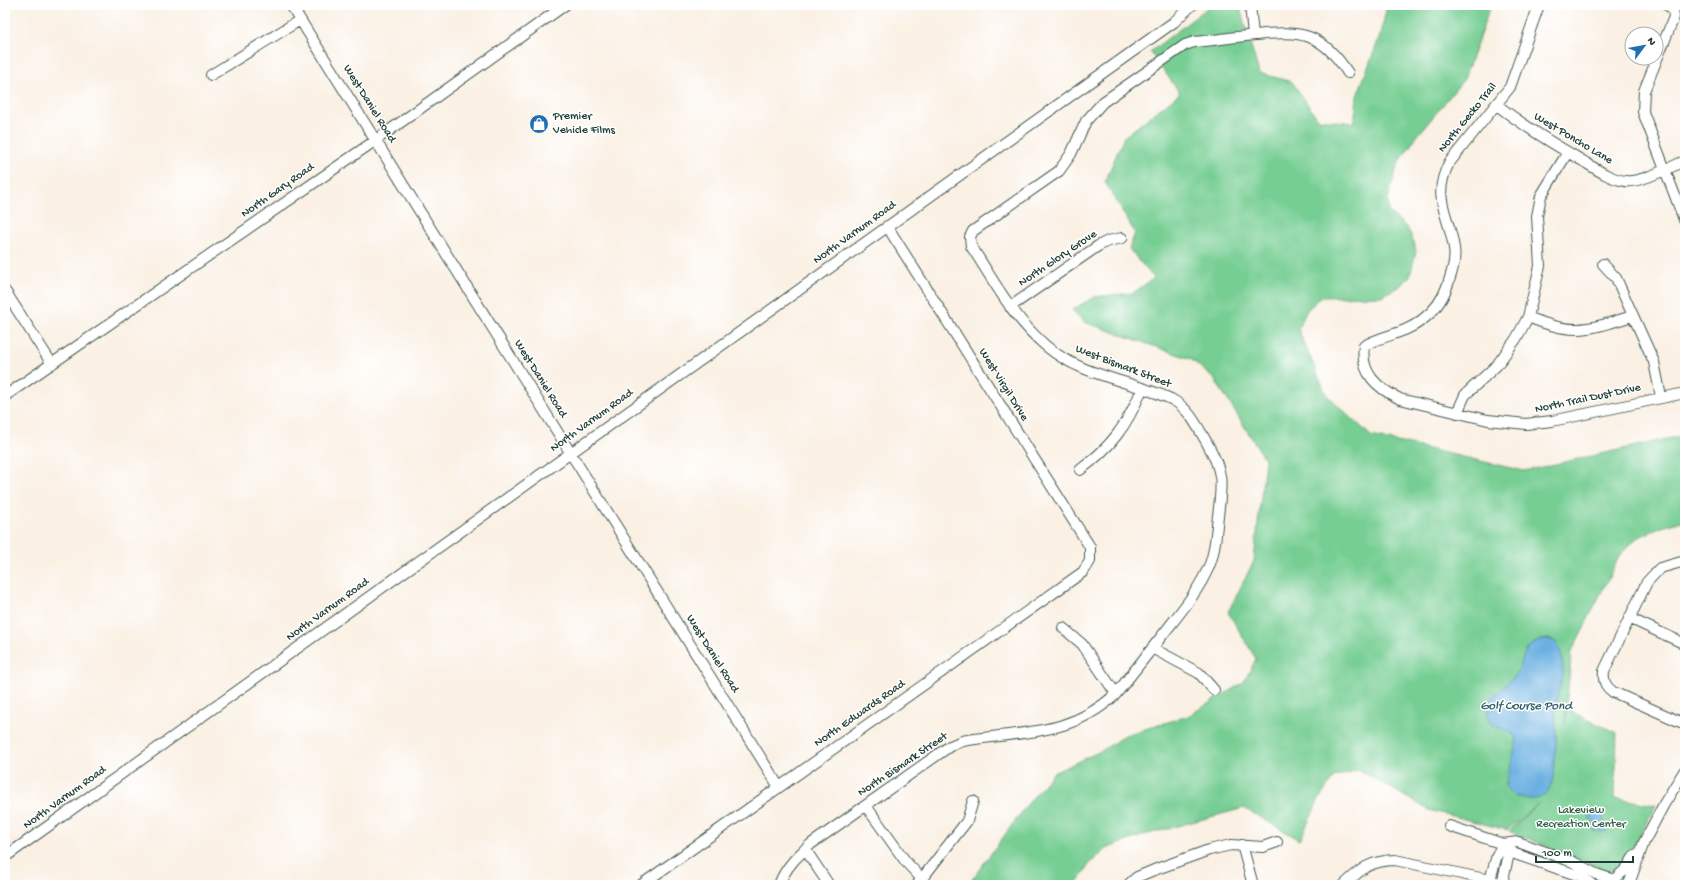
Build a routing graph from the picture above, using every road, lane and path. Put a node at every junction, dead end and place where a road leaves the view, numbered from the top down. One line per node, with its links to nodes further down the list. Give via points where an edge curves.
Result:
1 (290, 5): 7 (street, West Daniel Road)
2 (565, 5): 12 (street, North Gary Road)
3 (1192, 5): 17 (street, North Varnum Road, via 1174,22)
4 (1250, 5): 8 (street)
5 (1539, 5): 11 (street, North Gecko Trail, via 1510,86)
6 (1670, 7): 15 (street, via 1674,17 1644,91 1643,112)
7 (300, 20): 10 (street); 12 (street, West Daniel Road)
8 (1253, 35): 9 (street, via 1286,32 1307,36 1330,49); 21 (street, West Bismark Street, via 1185,45 1102,102 1086,121 1071,154 1059,171 973,231 970,237 971,246)
9 (1348, 73)
10 (211, 75)
11 (1497, 105): 13 (street, West Poncho Lane); 24 (street, North Gecko Trail, via 1443,173 1443,210 1454,249 1454,263 1442,300 1433,311 1408,329 1373,340)
12 (376, 140): 25 (street, North Gary Road); 31 (street, West Daniel Road)
13 (1568, 152): 15 (street, West Poncho Lane, via 1607,175 1626,181); 23 (street, via 1541,196 1537,216 1540,266)
14 (1685, 161): 15 (street, West Poncho Lane)
15 (1665, 170): 16 (street)
16 (1685, 222)
17 (887, 226): 31 (street, North Varnum Road); 33 (street, West Virgil Drive, via 1090,547)
18 (1122, 238): 21 (street, North Glory Grove, via 1098,246)
19 (1604, 264): 22 (street, via 1616,278)
20 (5, 291): 25 (street)
21 (1010, 307): 26 (street, West Bismark Street, via 1030,330 1060,356 1078,366)
22 (1632, 316): 23 (street, via 1575,330 1562,329); 29 (street, via 1654,362)
23 (1528, 317): 30 (street, via 1497,365 1465,395)
24 (1364, 346): 30 (street, North Trail Dust Drive, via 1362,358 1367,370 1375,382 1387,392 1400,399)
25 (52, 364): 28 (street, North Gary Road)
26 (1142, 389): 32 (street, via 1124,428 1099,456); 35 (street, West Bismark Street, via 1186,409 1221,471 1222,486 1212,555 1203,579)
27 (1685, 393): 29 (street, North Trail Dust Drive)
28 (5, 396)
29 (1661, 397): 30 (street, North Trail Dust Drive, via 1552,421 1526,424 1488,420)
30 (1457, 413)
31 (571, 452): 44 (street, West Daniel Road); 53 (street, North Varnum Road)
32 (1080, 470)
33 (1090, 561): 44 (street, North Edwards Road, via 1083,572)
34 (1685, 561): 36 (street, via 1668,564 1654,572)
35 (1186, 605): 39 (street, North Bismark Street)
36 (1629, 618): 38 (street); 42 (street, via 1604,671 1604,683 1613,692)
37 (1063, 628): 41 (street, via 1082,644)
38 (1685, 644)
39 (1152, 648): 40 (street, via 1199,673); 41 (street, North Bismark Street)
40 (1214, 690)
41 (1116, 694): 46 (street, North Bismark Street, via 1094,712 1065,726 968,740 950,746)
42 (1685, 724)
43 (1685, 770): 52 (street)
44 (779, 787): 57 (street, North Edwards Road)
45 (973, 801): 56 (street, via 967,821)
46 (866, 806): 51 (street, North Bismark Street); 56 (street)
47 (1449, 826): 49 (street)
48 (1277, 842): 50 (street, via 1263,847)
49 (1503, 844): 54 (street, via 1518,842 1573,862 1596,874); 55 (street, via 1496,855); 63 (street, via 1508,858); 64 (street, via 1514,854 1580,876)
50 (1242, 845): 60 (street, via 1209,850 1148,872); 61 (street)
51 (805, 849): 58 (street, North Bismark Street, via 788,868); 59 (street)
52 (1638, 853): 54 (street, via 1626,869); 66 (street, via 1639,858)
53 (5, 857)
54 (1613, 878): 65 (street); 66 (street, via 1625,880)
55 (1490, 880): 62 (street, via 1395,860 1368,865); 63 (street)
56 (920, 882)
57 (641, 885)
58 (778, 885)
59 (829, 885)
60 (1128, 885)
61 (1253, 885)
62 (1344, 885)
63 (1503, 885)
64 (1593, 885)
65 (1602, 885)
66 (1629, 885)

